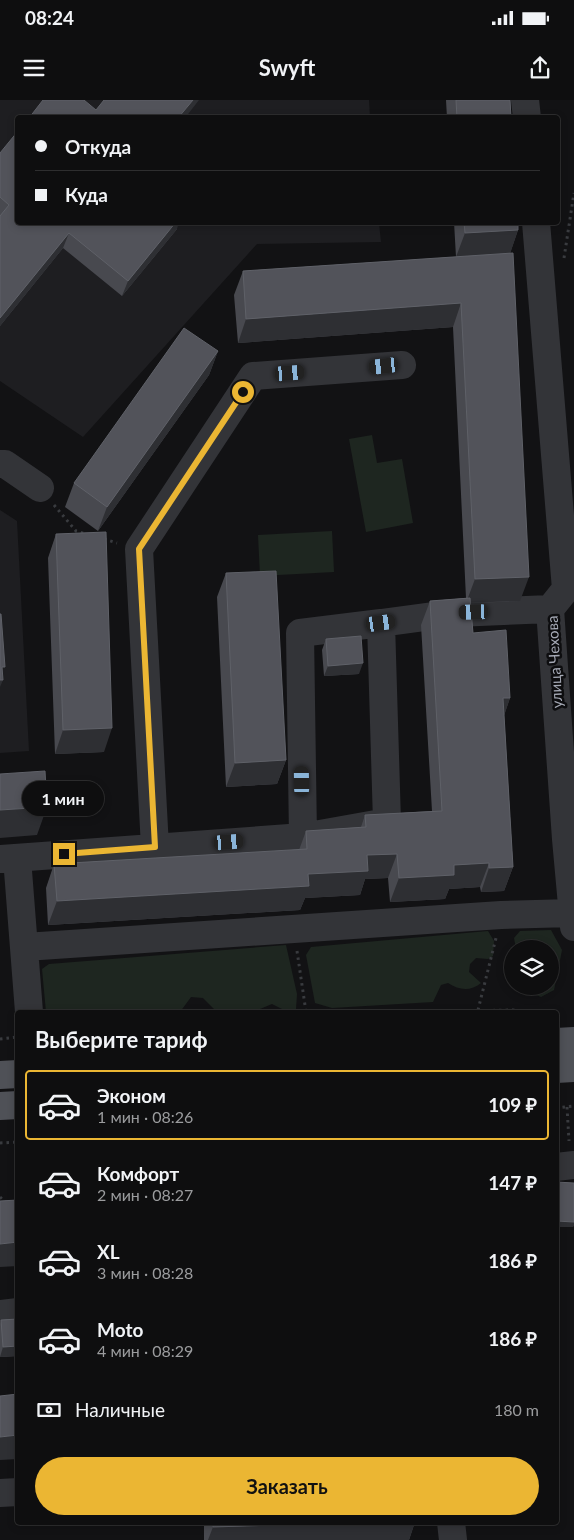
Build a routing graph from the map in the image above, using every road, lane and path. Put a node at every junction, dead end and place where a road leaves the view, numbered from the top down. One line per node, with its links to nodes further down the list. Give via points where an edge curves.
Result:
1 (525, 100): 2 (street)
2 (527, 115)
3 (536, 225): 10 (street, улица Чехова)
4 (402, 365): 9 (street, via 253,376)
5 (0, 464): 6 (street, via 5,464)
6 (40, 488): 7 (path, via 76,531)
7 (94, 536)
8 (103, 539): 9 (path)
9 (139, 549): 13 (street)
10 (563, 596): 11 (street); 16 (street, улица Чехова)
11 (381, 623): 12 (street, via 387,822); 12 (street, via 300,633)
12 (303, 837): 13 (street)
13 (155, 847): 14 (street)
14 (9, 858): 18 (street)
15 (501, 915): 16 (street); 17 (street); 21 (path)
16 (573, 920)
17 (293, 929): 18 (street); 20 (path)
18 (24, 947): 19 (street)
19 (29, 1010)
20 (306, 1010)
21 (478, 1010): 22 (path)
22 (512, 1010)
23 (15, 1037): 24 (path)
24 (0, 1039)
25 (574, 1041): 26 (main road)
26 (559, 1042)
27 (574, 1068): 28 (main road)
28 (559, 1069)
29 (15, 1074): 30 (main road)
30 (0, 1075)
31 (15, 1105): 32 (main road)
32 (0, 1106)
33 (574, 1106): 34 (path)
34 (567, 1107): 35 (path); 38 (path)
35 (559, 1108)
36 (15, 1142): 37 (path)
37 (0, 1144)
38 (567, 1166)
39 (0, 1197): 40 (path)
40 (12, 1209)
41 (15, 1312): 42 (street)
42 (0, 1314)
43 (15, 1492): 44 (street)
44 (0, 1493)
45 (451, 1525): 46 (street)
46 (453, 1540)

